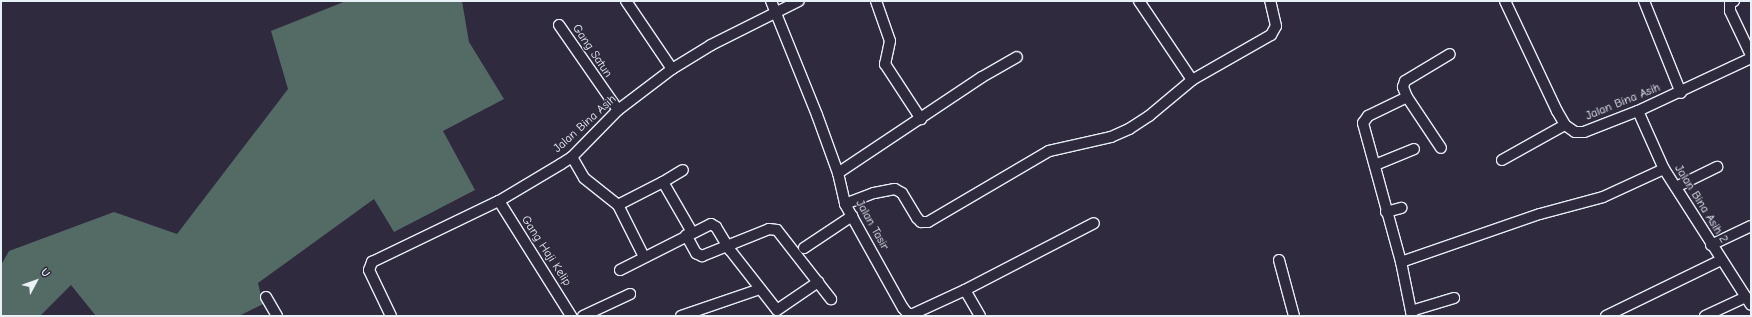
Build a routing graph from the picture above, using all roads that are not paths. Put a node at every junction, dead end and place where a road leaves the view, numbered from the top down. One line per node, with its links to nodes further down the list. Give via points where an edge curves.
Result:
1 (626, 1): 15 (street)
2 (771, 1): 10 (street, Jalan Tasir)
3 (799, 1): 10 (street, Jalan Bina Asih)
4 (876, 1): 21 (street, via 890,41 885,64)
5 (1139, 1): 16 (street)
6 (1270, 1): 16 (street, via 1276,26 1271,35)
7 (1505, 1): 22 (street)
8 (1644, 1): 17 (street)
9 (1730, 2): 13 (street, via 1730,11)
10 (775, 11): 15 (street, Jalan Bina Asih); 31 (street, Jalan Tasir)
11 (559, 24): 19 (street, Gang Satun)
12 (1450, 54): 18 (street, via 1404,81 1403,87)
13 (1751, 56): 17 (street, Jalan Bina Asih)
14 (1017, 57): 21 (street, via 982,77)
15 (672, 69): 19 (street, Jalan Bina Asih)
16 (1192, 80): 35 (street, via 1149,116 1129,129 1111,137 1049,151 928,222 921,222 917,218 908,200 895,189 874,193)
17 (1681, 92): 20 (street, Jalan Bina Asih)
18 (1407, 97): 23 (street); 27 (street, via 1368,116 1363,123)
19 (618, 110): 25 (street, Jalan Bina Asih)
20 (1638, 111): 22 (street, Jalan Bina Asih, via 1584,132 1575,132); 29 (street, Jalan Bina Asih 2)
21 (921, 119): 31 (street)
22 (1565, 125): 26 (street)
23 (1441, 148)
24 (1414, 149): 27 (street)
25 (572, 157): 34 (street, Jalan Bina Asih); 36 (street, via 584,178)
26 (1502, 160)
27 (1375, 165): 38 (street)
28 (1717, 167): 33 (street)
29 (1664, 169): 33 (street, Jalan Bina Asih 2); 49 (street, via 1603,197 1540,214)
30 (683, 170): 32 (street)
31 (838, 173): 35 (street, Jalan Tasir)
32 (663, 182): 36 (street); 42 (street)
33 (1676, 187): 43 (street, Jalan Bina Asih 2)
34 (499, 201): 64 (street, Jalan Bina Asih, via 372,262 369,270); 65 (street, Gang Haji Kelip)
35 (845, 204): 39 (street, Jalan Tasir)
36 (618, 205): 46 (street)
37 (1401, 208): 38 (street)
38 (1386, 212): 49 (street)
39 (852, 216): 45 (street); 62 (street, Jalan Tasir)
40 (1094, 223): 53 (street, Jalan Tasir)
41 (1751, 226): 43 (street)
42 (689, 234): 44 (street, via 713,225); 44 (street, via 698,255); 46 (street)
43 (1711, 245): 48 (street, Jalan Bina Asih 2)
44 (727, 246): 51 (street, via 773,228); 52 (street)
45 (804, 248)
46 (644, 258): 50 (street)
47 (1279, 260): 69 (street)
48 (1720, 260): 58 (street, Jalan Bina Asih 2); 70 (street)
49 (1401, 262): 61 (street)
50 (620, 270)
51 (818, 282): 57 (street); 59 (street)
52 (760, 289): 59 (street); 67 (street)
53 (965, 290): 60 (street, Jalan Tasir); 68 (street)
54 (630, 294): 66 (street)
55 (266, 297): 63 (street)
56 (1454, 298): 61 (street)
57 (831, 299)
58 (1748, 301): 71 (street)
59 (774, 313)
60 (924, 313): 62 (street, Jalan Tasir)
61 (1412, 313)
62 (907, 315)
63 (277, 316)
64 (391, 316)
65 (571, 316)
66 (583, 316)
67 (680, 316)
68 (980, 316)
69 (1294, 316)
70 (1606, 316)
71 (1705, 316)

